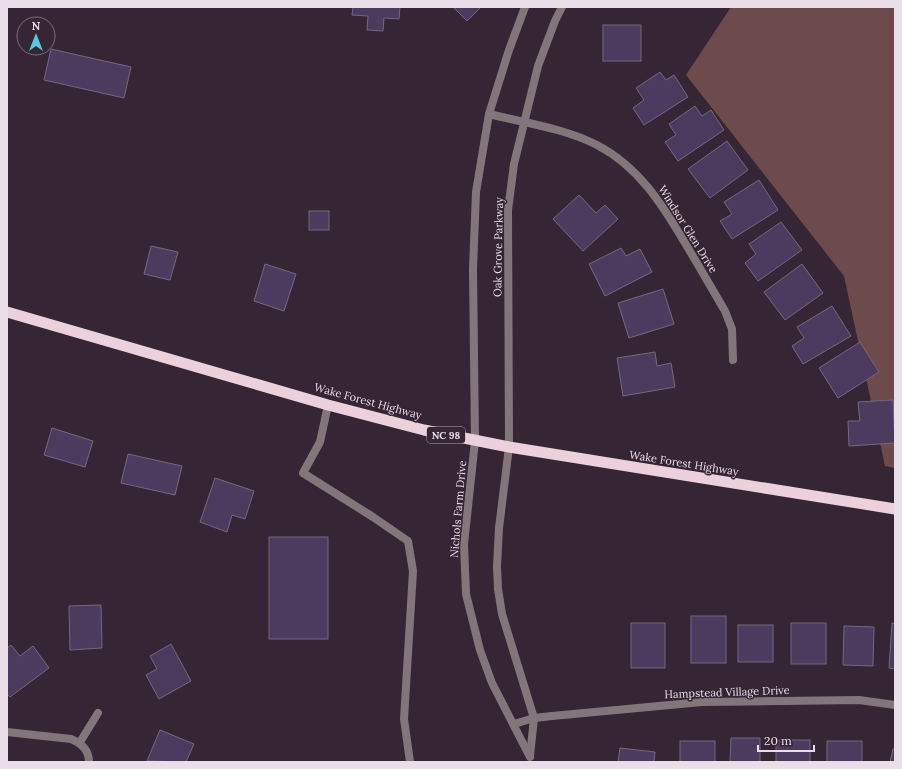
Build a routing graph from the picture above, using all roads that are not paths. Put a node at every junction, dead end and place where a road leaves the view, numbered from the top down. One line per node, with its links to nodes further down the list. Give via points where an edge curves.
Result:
1 (525, 7): 3 (street)
2 (562, 7): 4 (street, Oak Grove Parkway, via 538,66)
3 (489, 114): 4 (street, Windsor Glen Drive); 8 (street, via 479,169 474,222)
4 (524, 123): 6 (street, Windsor Glen Drive, via 568,133 598,145 641,177 660,200 726,311 732,329); 9 (street, Oak Grove Parkway, via 514,164 508,210)
5 (7, 312): 7 (highway, Wake Forest Highway / NC 98)
6 (733, 360)
7 (328, 405): 8 (highway, Wake Forest Highway / NC 98); 19 (street, via 320,442 303,473 408,541 412,571 404,719)
8 (476, 441): 9 (highway, Wake Forest Highway / NC 98); 14 (street, Nichols Farm Drive, via 464,544 466,594 480,650 492,683)
9 (509, 447): 10 (highway, Wake Forest Highway / NC 98); 13 (street, Nichols Farm Drive, via 499,528 498,590 511,647)
10 (895, 510)
11 (895, 705): 13 (street, Hampstead Village Drive, via 860,700 702,702)
12 (98, 713): 16 (street)
13 (534, 718): 14 (street, Hampstead Village Drive); 17 (street, Nichols Farm Drive)
14 (514, 724): 17 (street, Nichols Farm Drive)
15 (7, 732): 16 (street, via 61,737)
16 (80, 742): 18 (street, via 86,750)
17 (530, 759)
18 (89, 762)
19 (410, 762)

